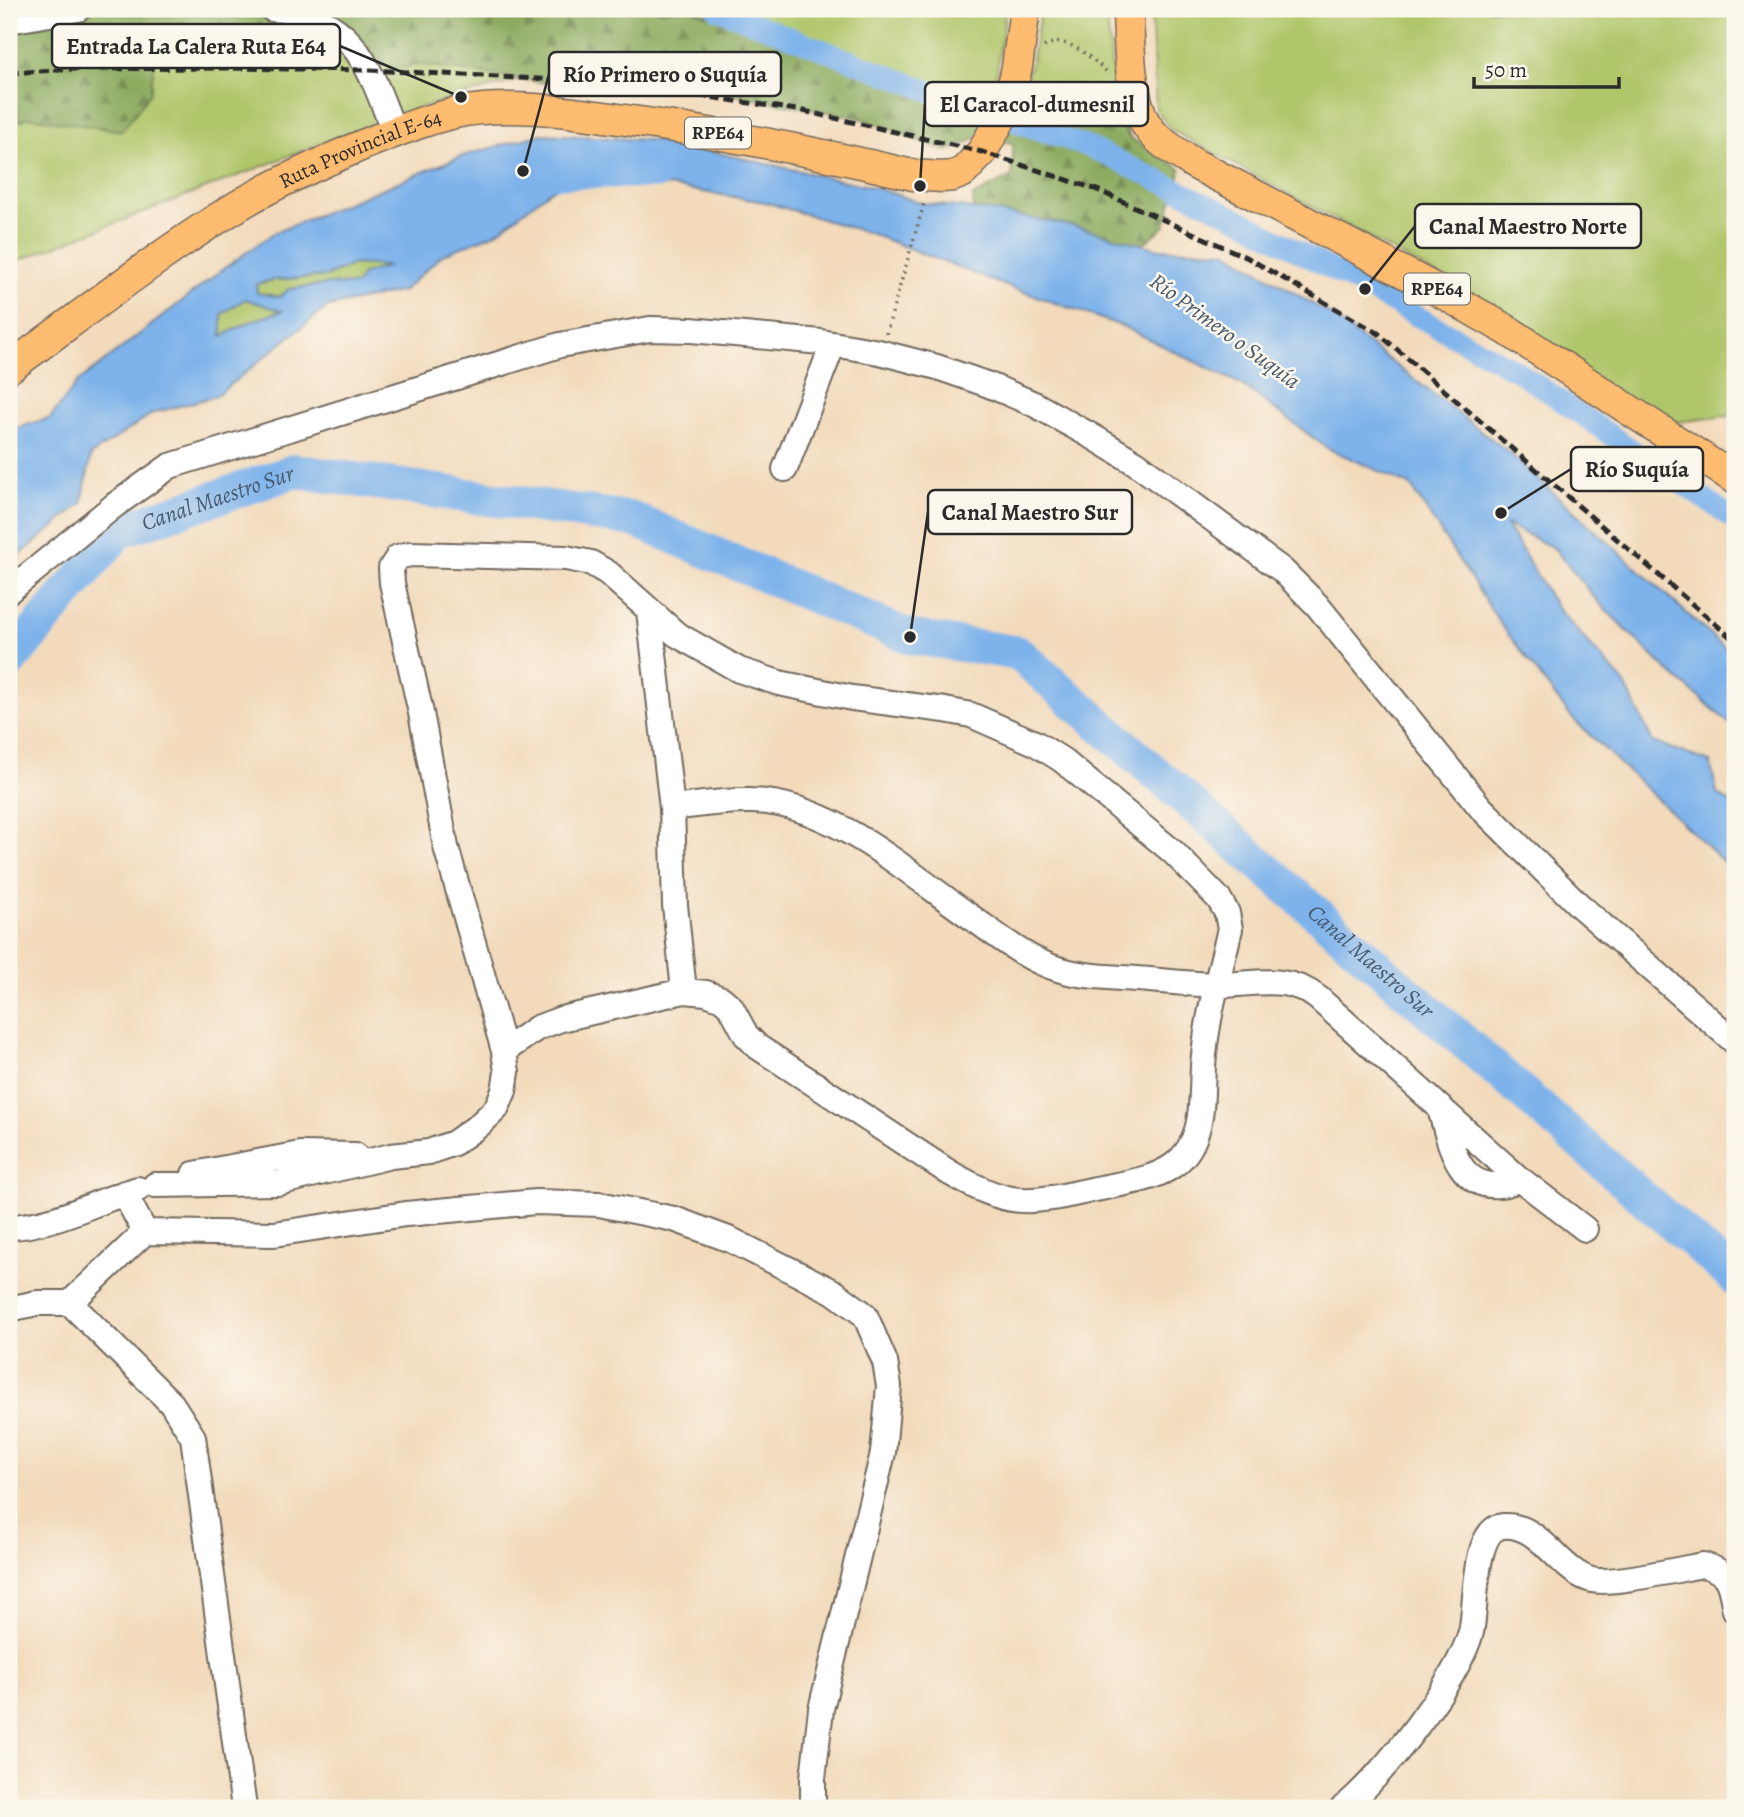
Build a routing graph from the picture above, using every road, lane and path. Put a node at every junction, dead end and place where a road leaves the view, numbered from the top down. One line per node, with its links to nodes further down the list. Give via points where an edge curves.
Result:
1 (78, 9): 5 (street)
2 (272, 9): 8 (street, via 316,19 359,51)
3 (1025, 9): 6 (main road, Ruta Provincial E-64 / RPE64)
4 (1128, 9): 7 (main road, RPE64)
5 (9, 21)
6 (1017, 67): 7 (path, via 1055,41 1087,55); 8 (main road, Ruta Provincial E-64 / RPE64, via 1008,106 982,152 963,172 942,177 711,132 529,109 465,111)
7 (1137, 96): 14 (main road, RPE64, via 1152,133 1193,163 1507,330)
8 (394, 132): 12 (main road, Ruta Provincial E-64 / RPE64, via 247,201)
9 (926, 198): 10 (path)
10 (894, 310)
11 (833, 344): 13 (street); 15 (street, via 650,329 559,345 170,466); 20 (street, via 937,367 1034,404 1136,463 1282,570 1317,605 1481,808 1579,905)
12 (9, 368)
13 (785, 469)
14 (1735, 479)
15 (9, 590)
16 (649, 611): 17 (street); 18 (street, via 676,634 739,670 852,698 971,715 1062,760 1173,852 1219,899 1230,929); 21 (street, via 608,573 591,563 566,558 410,554 398,557 391,568 446,847)
17 (672, 808): 18 (street, via 750,801 799,809 862,840 1038,962 1090,975); 19 (street)
18 (1217, 985): 19 (street, via 1205,1042 1198,1126 1184,1156 1153,1175 1024,1202 1001,1198 950,1173 758,1047 722,999); 24 (street, via 1279,982 1309,991 1520,1180)
19 (684, 990): 21 (street, via 561,1019 537,1028)
20 (1735, 1042)
21 (504, 1051): 22 (street, via 507,1072 496,1108 454,1143 429,1152 391,1156 275,1157)
22 (124, 1193): 23 (street, via 44,1222); 25 (street)
23 (9, 1227)
24 (1585, 1229)
25 (145, 1232): 26 (street); 30 (street, via 274,1234 536,1202 599,1205 674,1219 730,1240 834,1292 865,1315 886,1362 888,1414 883,1453 821,1709)
26 (69, 1303): 27 (street); 29 (street, via 172,1404 193,1437)
27 (9, 1309)
28 (1735, 1610): 31 (street, via 1729,1582 1716,1568 1703,1565 1594,1581 1581,1576 1531,1534 1516,1527 1490,1531 1483,1544 1471,1632 1446,1684 1369,1784)
29 (244, 1808)
30 (813, 1808)
31 (1343, 1808)

